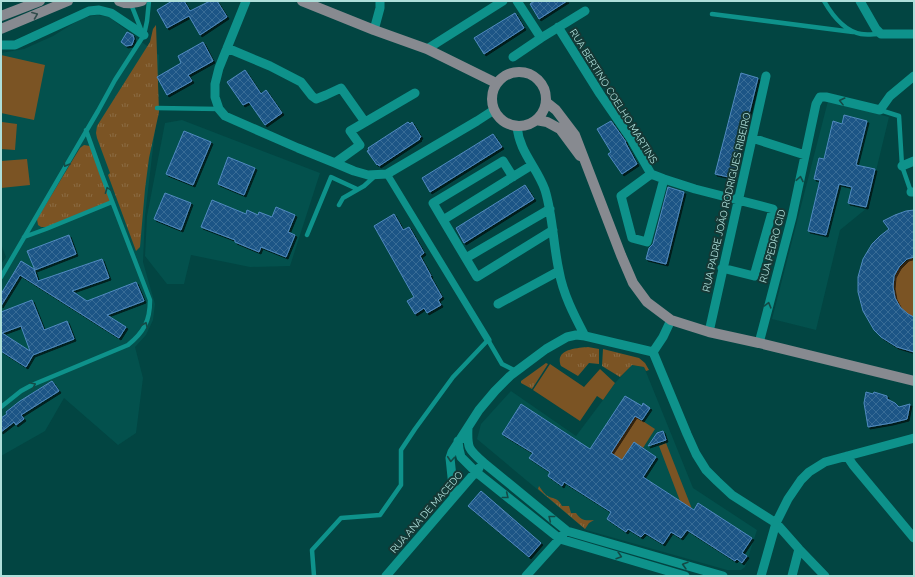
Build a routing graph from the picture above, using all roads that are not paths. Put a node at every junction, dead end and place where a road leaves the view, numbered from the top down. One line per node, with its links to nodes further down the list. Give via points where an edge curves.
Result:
1 (40, 1): 16 (main road)
2 (68, 1): 18 (main road, one-way to 2)
3 (119, 1): 13 (main road)
4 (142, 1): 13 (main road)
5 (149, 1): 23 (lane)
6 (246, 1): 26 (street)
7 (302, 1): 19 (main road)
8 (380, 1): 19 (street)
9 (503, 1): 27 (street)
10 (517, 1): 24 (street)
11 (824, 1): 20 (lane, via 842,25)
12 (860, 1): 21 (street)
13 (131, 4): 23 (lane)
14 (585, 11): 17 (street)
15 (712, 14): 20 (lane)
16 (1, 16)
17 (558, 27): 24 (street, RUA BERTINO COELHO MARTINS); 51 (street, RUA BERTINO COELHO MARTINS)
18 (1, 29)
19 (374, 30): 27 (main road)
20 (853, 32): 21 (lane)
21 (881, 34): 22 (street)
22 (914, 34)
23 (144, 35): 25 (street, via 111,13 99,10 89,11 15,45); 41 (lane)
24 (541, 38): 28 (street, RUA BERTINO COELHO MARTINS)
25 (1, 45)
26 (227, 48): 35 (street, via 215,84); 39 (street, via 301,82 316,99 341,88)
27 (427, 49): 31 (main road)
28 (513, 57)
29 (766, 76): 42 (street, RUA PADRE JOÃO RODRIGUES RIBEIRO)
30 (914, 76): 37 (street, via 890,96)
31 (496, 83): 33 (main road, via 510,73 528,73 542,84); 36 (main road, via 492,92)
32 (415, 93): 39 (street)
33 (546, 102): 38 (main road, via 543,112); 46 (main road, via 556,110 575,135)
34 (157, 108): 35 (lane)
35 (219, 110): 45 (street, via 225,116)
36 (494, 110): 40 (main road, via 499,118); 50 (street)
37 (880, 110): 43 (street, RUA PEDRO CID, one-way to 43, via 820,97 816,104); 48 (lane, via 900,116)
38 (536, 120): 40 (main road, via 527,125); 46 (main road, via 560,129)
39 (364, 122): 45 (street, via 350,131 360,144)
40 (517, 126): 47 (street, via 520,143)
41 (86, 130): 57 (lane, one-way to 41); 63 (lane, one-way to 63)
42 (752, 138): 43 (street); 56 (street, RUA PADRE JOÃO RODRIGUES RIBEIRO)
43 (805, 155): 73 (street, RUA PEDRO CID, one-way to 43, via 792,217)
44 (914, 161): 48 (street)
45 (335, 162): 49 (street, via 354,171 368,175)
46 (585, 162): 69 (main road, via 633,283 647,302)
47 (532, 165): 52 (street); 59 (street, via 544,187)
48 (902, 166): 55 (lane)
49 (376, 174): 50 (street); 54 (lane)
50 (387, 174): 72 (street)
51 (651, 174): 53 (street, RUA BERTINO COELHO MARTINS); 53 (street, via 621,196 632,238 647,242)
52 (513, 177): 60 (street); 60 (street, via 503,161 433,204)
53 (664, 179): 56 (street, RUA BERTINO COELHO MARTINS)
54 (357, 189): 58 (lane, via 343,198); 62 (lane, via 331,177)
55 (912, 192)
56 (738, 199): 65 (street, RUA PADRE JOÃO RODRIGUES RIBEIRO); 65 (street, RUA BERTINO COELHO MARTINS, via 773,209 754,276)
57 (112, 202): 63 (lane); 77 (lane, one-way to 57, via 32,385 128,346 144,329 150,310 150,300)
58 (339, 205)
59 (550, 208): 61 (street); 64 (street)
60 (443, 220): 64 (street)
61 (553, 230): 64 (street, via 477,276); 66 (street)
62 (307, 234)
63 (24, 237): 67 (lane)
64 (466, 258)
65 (722, 268): 70 (street, RUA PADRE JOÃO RODRIGUES RIBEIRO)
66 (559, 271): 68 (street); 71 (street, via 570,308)
67 (1, 277)
68 (498, 304)
69 (671, 320): 70 (main road); 74 (street)
70 (709, 332): 73 (main road)
71 (585, 336): 74 (street); 75 (street, via 567,337)
72 (488, 340): 75 (lane, via 502,364); 90 (lane, via 453,377 401,450 401,485 380,515 341,518 312,550)
73 (759, 343): 76 (main road)
74 (653, 352): 85 (street, via 701,464 732,495)
75 (516, 371): 78 (street, via 495,391)
76 (914, 380)
77 (1, 407)
78 (468, 427): 80 (street); 82 (street, via 471,451)
79 (914, 438): 81 (street)
80 (458, 441): 83 (street, via 461,456); 84 (street, one-way to 84, via 450,458)
81 (847, 456): 85 (street, via 825,462 809,472 788,499); 87 (street)
82 (484, 463): 83 (street, RUA ANA DE MACEDO); 86 (street, one-way to 82)
83 (476, 472): 84 (street, RUA ANA DE MACEDO); 88 (street, one-way to 88)
84 (454, 496): 91 (street, RUA ANA DE MACEDO)
85 (776, 523): 89 (street); 95 (street)
86 (567, 531): 88 (street); 94 (street, one-way to 86)
87 (914, 538)
88 (560, 539): 92 (street); 93 (street, one-way to 93)
89 (799, 549): 96 (street); 97 (street)
90 (314, 576)
91 (386, 576)
92 (526, 576)
93 (685, 576)
94 (723, 576)
95 (761, 576)
96 (792, 576)
97 (824, 576)

